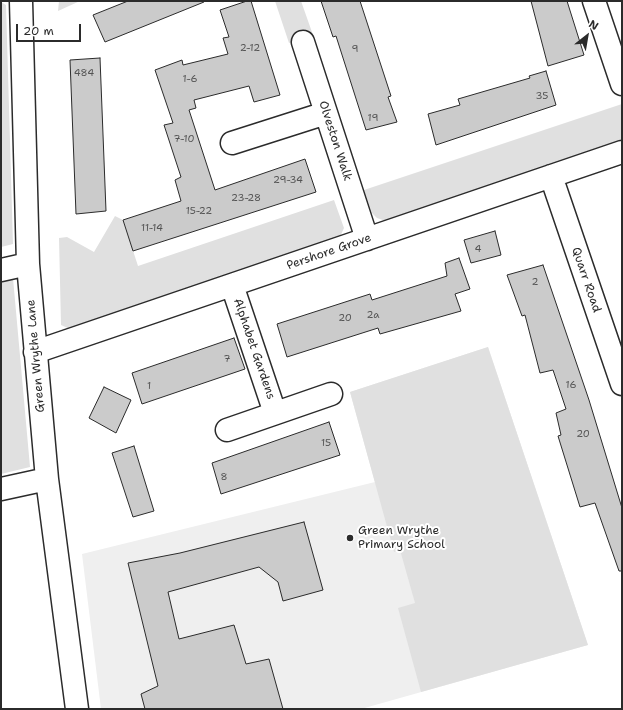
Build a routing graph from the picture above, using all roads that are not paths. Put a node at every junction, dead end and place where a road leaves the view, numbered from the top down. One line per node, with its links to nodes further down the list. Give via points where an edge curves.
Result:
1 (21, 1): 10 (street, Green Wrythe Lane)
2 (594, 1): 4 (street)
3 (303, 42): 5 (street, Olveston Walk)
4 (622, 84)
5 (326, 113): 6 (street); 9 (street, Olveston Walk)
6 (232, 143)
7 (622, 152): 8 (street, Pershore Grove)
8 (551, 176): 9 (street, Pershore Grove); 14 (street, Quarr Road)
9 (367, 239): 12 (street, Pershore Grove)
10 (28, 264): 11 (street); 13 (street, Green Wrythe Lane)
11 (1, 270)
12 (232, 285): 13 (street, Pershore Grove); 16 (street, Alphabet Gardens)
13 (36, 352): 18 (street, Green Wrythe Lane)
14 (622, 384)
15 (331, 394): 16 (street, Alphabet Gardens)
16 (276, 413): 17 (street, Alphabet Gardens)
17 (227, 430)
18 (47, 479): 19 (street); 20 (street, Green Wrythe Lane)
19 (1, 489)
20 (77, 709)

